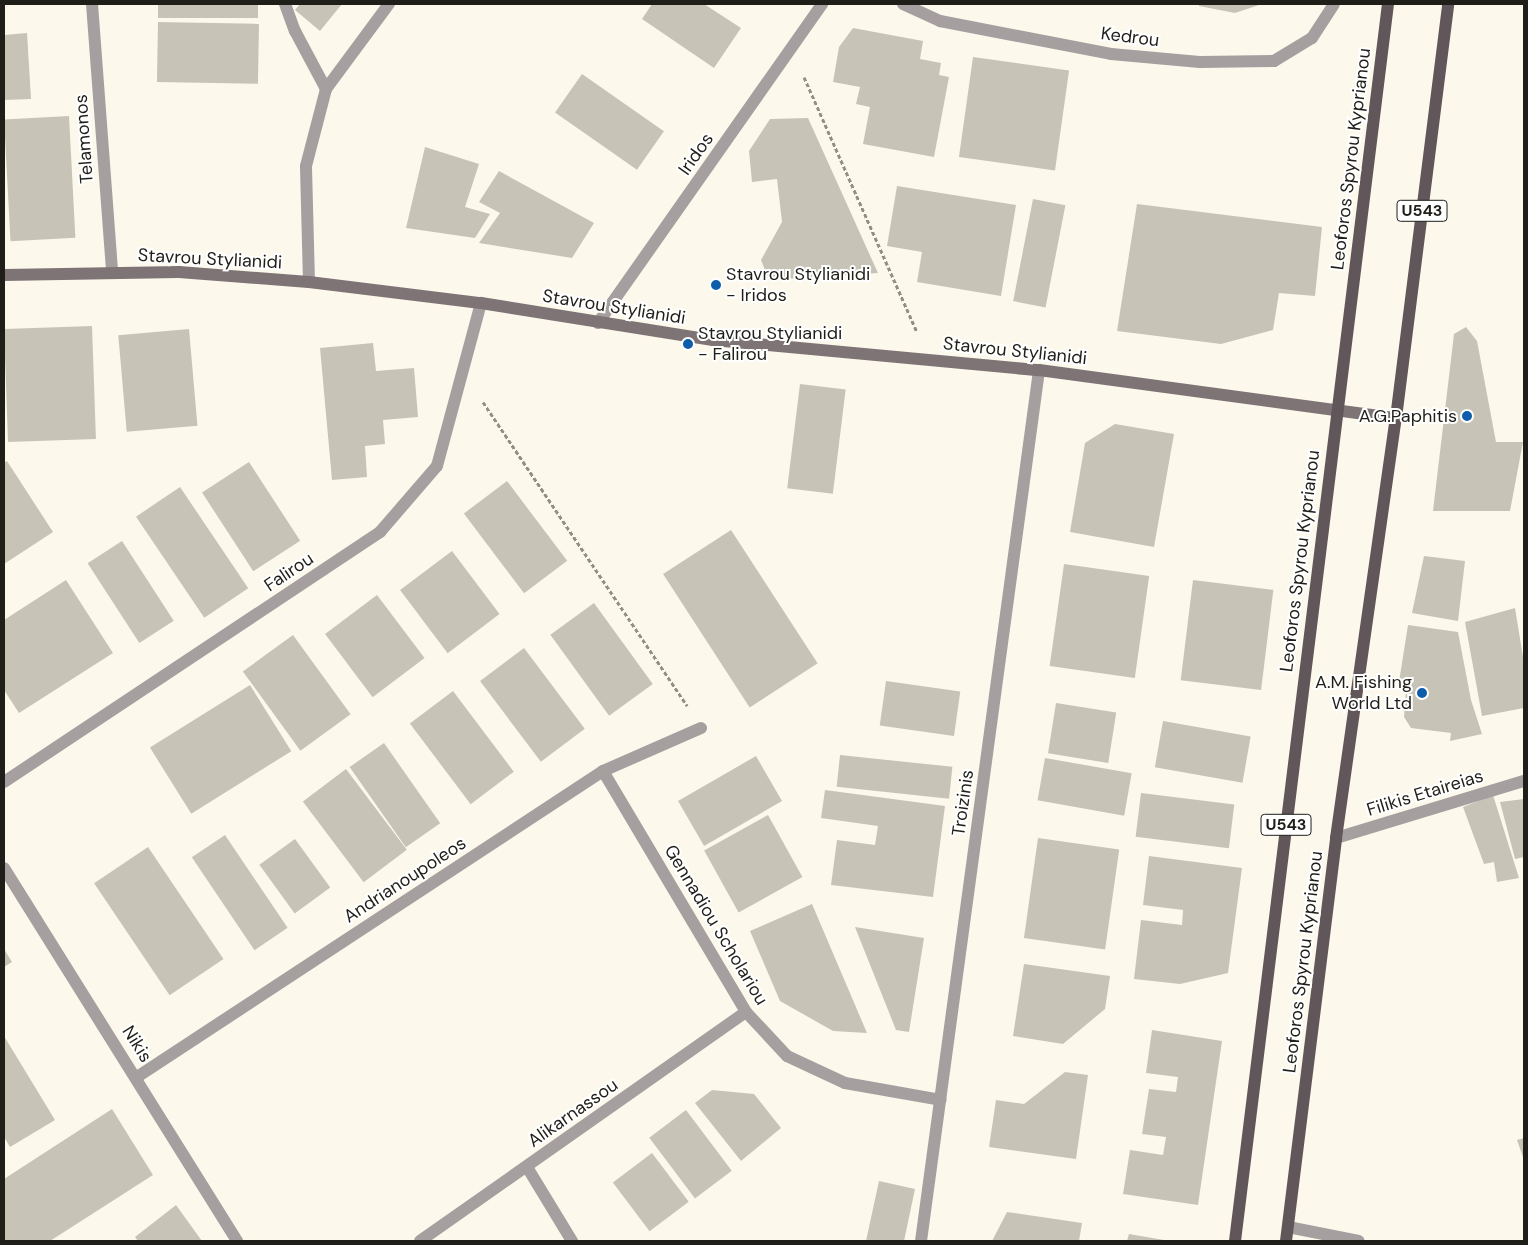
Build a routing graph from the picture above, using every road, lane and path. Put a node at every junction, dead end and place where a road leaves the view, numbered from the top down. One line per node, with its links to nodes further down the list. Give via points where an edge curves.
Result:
1 (92, 4): 11 (street, Telamonos)
2 (286, 4): 10 (street, via 295,31)
3 (389, 4): 10 (street)
4 (822, 4): 9 (street, Iridos)
5 (903, 4): 6 (street, Kedrou, via 949,23 1111,54 1200,62 1274,61 1312,38)
6 (1334, 4)
7 (1388, 4): 19 (main road, Leoforos Spyrou Kyprianou / U543)
8 (1448, 4): 20 (main road, Leoforos Spyrou Kyprianou / U543)
9 (791, 48): 15 (street, Iridos); 16 (path)
10 (326, 89): 13 (street, via 306,166)
11 (112, 271): 12 (street, Stavrou Stylianidi); 13 (street, Stavrou Stylianidi, via 179,272)
12 (4, 275)
13 (309, 282): 14 (street, Stavrou Stylianidi)
14 (480, 303): 15 (street, Stavrou Stylianidi); 18 (street, Falirou)
15 (598, 323): 16 (street, Stavrou Stylianidi, via 713,340)
16 (930, 360): 17 (street, Stavrou Stylianidi)
17 (1039, 370): 19 (street, Stavrou Stylianidi); 29 (street, Troizinis)
18 (462, 371): 21 (path); 24 (street, Falirou, via 437,466 380,532)
19 (1336, 410): 20 (street, Stavrou Stylianidi); 36 (main road, Leoforos Spyrou Kyprianou / U543)
20 (1396, 418): 25 (main road, Leoforos Spyrou Kyprianou / U543)
21 (701, 728): 22 (street, Andrianoupoleos)
22 (603, 771): 27 (street, Gennadiou Scholariou); 28 (street, Andrianoupoleos)
23 (1524, 780): 25 (street, Filikis Etaireias)
24 (4, 782)
25 (1336, 838): 31 (main road, Leoforos Spyrou Kyprianou / U543)
26 (4, 868): 28 (street, Nikis)
27 (746, 1012): 29 (street, Gennadiou Scholariou, via 787,1056 845,1083); 30 (street, Alikarnassou)
28 (137, 1077): 32 (street, Nikis)
29 (941, 1100): 35 (street, Troizinis)
30 (527, 1167): 33 (street, Alikarnassou); 34 (street)
31 (1288, 1227): 37 (main road, Leoforos Spyrou Kyprianou / U543); 38 (street)
32 (237, 1241)
33 (420, 1241)
34 (572, 1241)
35 (921, 1241)
36 (1235, 1241)
37 (1286, 1241)
38 (1359, 1241)

